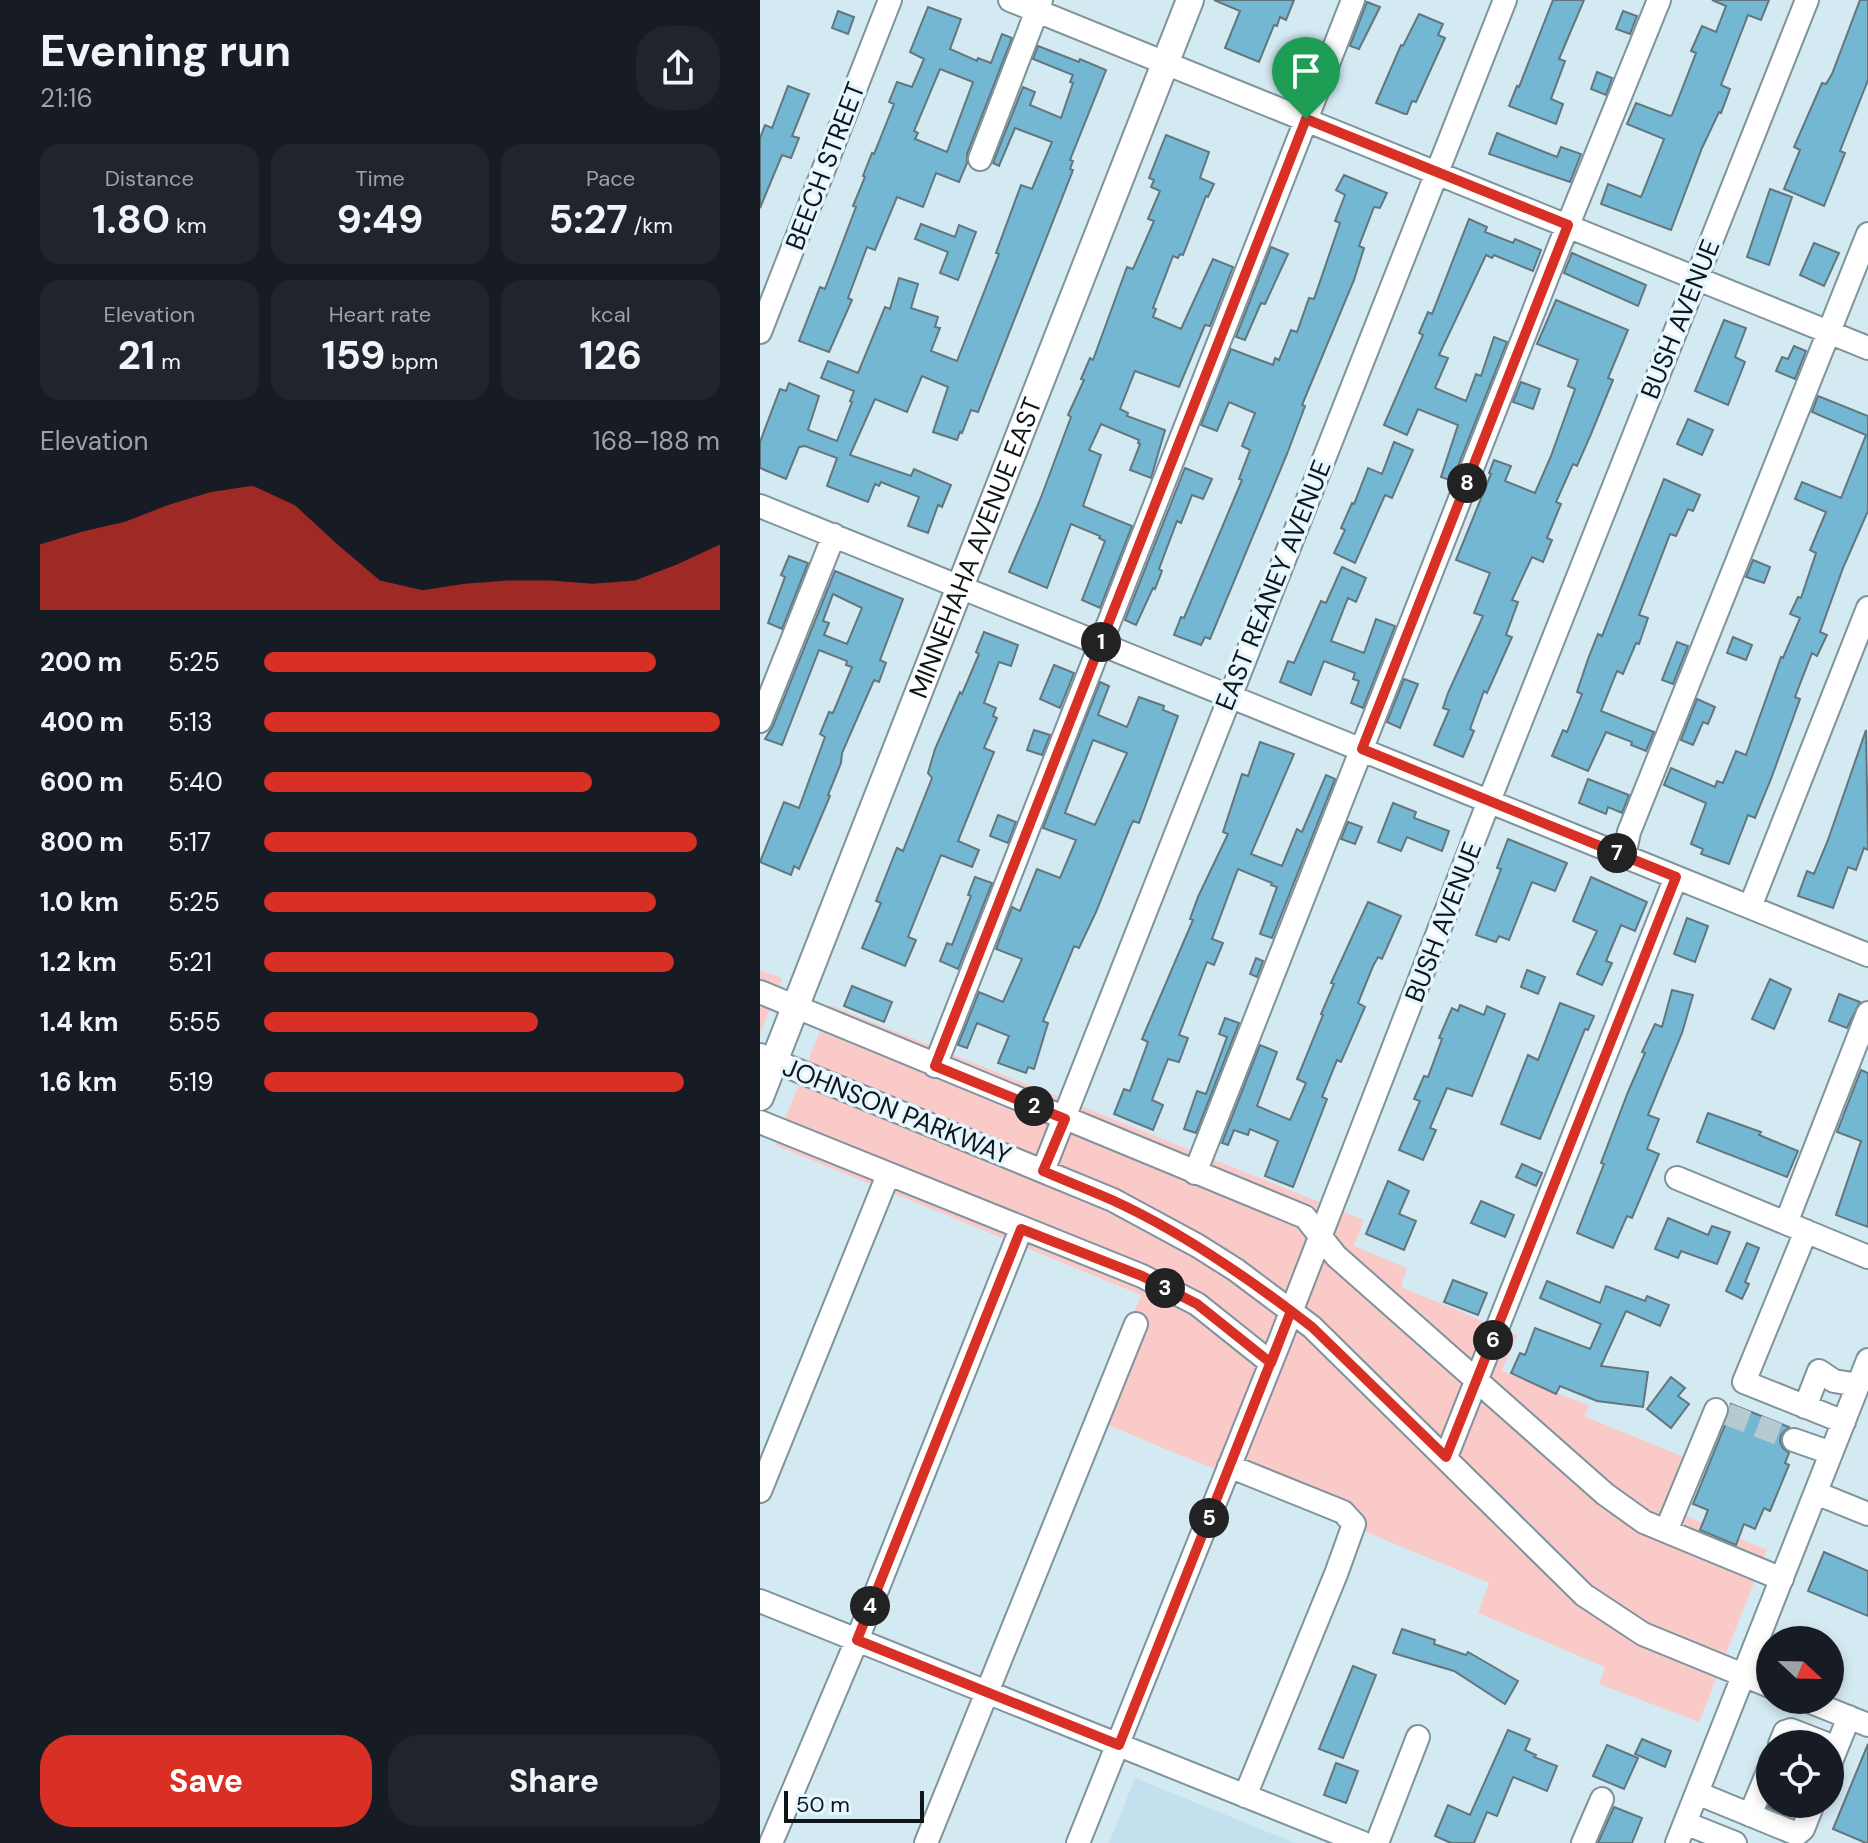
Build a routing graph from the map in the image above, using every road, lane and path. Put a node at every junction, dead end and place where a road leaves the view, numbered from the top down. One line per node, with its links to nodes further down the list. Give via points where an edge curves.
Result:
1 (890, 0): 16 (street, BEECH STREET)
2 (1010, 0): 8 (street)
3 (1190, 0): 9 (main road, MINNEHAHA AVENUE EAST)
4 (1353, 0): 10 (street)
5 (1505, 0): 12 (street, EAST REANEY AVENUE)
6 (1659, 0): 13 (street)
7 (1807, 0): 15 (street, BUSH AVENUE)
8 (1039, 5): 9 (street); 11 (street)
9 (1166, 61): 10 (street); 21 (main road, MINNEHAHA AVENUE EAST)
10 (1306, 119): 12 (street); 23 (street)
11 (980, 159)
12 (1437, 172): 13 (street); 24 (street, EAST REANEY AVENUE)
13 (1568, 225): 15 (street); 26 (street)
14 (1868, 234): 17 (street)
15 (1697, 278): 17 (street); 27 (street, BUSH AVENUE)
16 (760, 332)
17 (1829, 332): 18 (street); 28 (street, via 1629,832)
18 (1868, 348)
19 (760, 506): 20 (street)
20 (834, 535): 21 (street); 25 (street)
21 (959, 586): 23 (street); 33 (main road, MINNEHAHA AVENUE EAST)
22 (1868, 608): 30 (street)
23 (1100, 643): 24 (street); 36 (street)
24 (1230, 696): 26 (street); 38 (street, EAST REANEY AVENUE)
25 (760, 721)
26 (1362, 749): 27 (street); 41 (street)
27 (1489, 801): 28 (street); 46 (street, BUSH AVENUE)
28 (1624, 856): 29 (street)
29 (1676, 877): 30 (street); 52 (street)
30 (1750, 907): 31 (street)
31 (1868, 955)
32 (760, 992): 33 (street)
33 (796, 1006): 35 (main road, MINNEHAHA AVENUE EAST); 36 (street)
34 (1868, 1013): 44 (street)
35 (767, 1058): 37 (main road, MINNEHAHA AVENUE EAST); 40 (street, JOHNSON PARKWAY)
36 (935, 1066): 38 (street)
37 (760, 1097)
38 (1065, 1119): 40 (street, EAST REANEY AVENUE); 41 (street)
39 (760, 1122): 42 (street)
40 (1043, 1171): 48 (street, JOHNSON PARKWAY, via 1184,1238)
41 (1195, 1173): 46 (street, via 1305,1217)
42 (888, 1175): 45 (street); 61 (street)
43 (1677, 1178): 44 (street)
44 (1796, 1227): 47 (street); 53 (street)
45 (1021, 1229): 51 (street, via 1142,1276 1197,1304); 67 (street)
46 (1321, 1237): 48 (street, BUSH AVENUE); 52 (street)
47 (1868, 1257)
48 (1291, 1311): 51 (street, BUSH AVENUE); 59 (street, JOHNSON PARKWAY)
49 (1136, 1324): 70 (street)
50 (1868, 1360): 54 (street)
51 (1271, 1363): 60 (street, BUSH AVENUE)
52 (1476, 1382): 59 (street); 64 (street, via 1605,1494)
53 (1744, 1382): 55 (street); 64 (street, via 1721,1412)
54 (1858, 1385): 55 (street, via 1834,1381 1819,1371); 56 (street)
55 (1805, 1407): 56 (street)
56 (1844, 1422): 58 (street)
57 (1794, 1440): 58 (street)
58 (1831, 1453): 62 (street)
59 (1446, 1457): 68 (street, JOHNSON PARKWAY, via 1603,1609 1643,1634)
60 (1229, 1466): 74 (street, BUSH AVENUE); 76 (street, via 1343,1512 1354,1524)
61 (760, 1491)
62 (1816, 1493): 63 (street); 65 (street)
63 (1868, 1514)
64 (1666, 1531): 65 (street)
65 (1782, 1579): 68 (street)
66 (760, 1601): 67 (street)
67 (857, 1640): 70 (street); 84 (street)
68 (1745, 1676): 69 (street, JOHNSON PARKWAY); 75 (street)
69 (1756, 1680)
70 (986, 1691): 74 (street); 85 (street)
71 (1858, 1721): 72 (street)
72 (1844, 1736)
73 (1418, 1737): 88 (street)
74 (1119, 1745): 76 (street); 86 (street, BUSH AVENUE)
75 (1697, 1793): 79 (street); 83 (street)
76 (1245, 1796): 87 (street)
77 (1602, 1799): 89 (street)
78 (1756, 1801): 79 (street)
79 (1750, 1815): 80 (street)
80 (1756, 1817)
81 (1757, 1818): 82 (street, via 1797,1834)
82 (1807, 1818)
83 (1681, 1833): 90 (street)
84 (771, 1843)
85 (926, 1843)
86 (1078, 1843)
87 (1363, 1843)
88 (1377, 1843)
89 (1583, 1843)
90 (1735, 1843)

